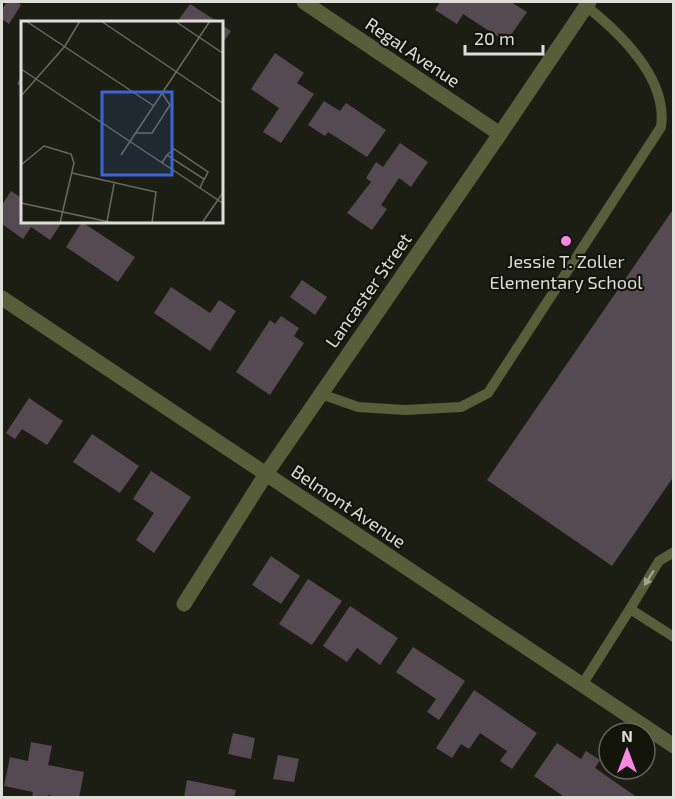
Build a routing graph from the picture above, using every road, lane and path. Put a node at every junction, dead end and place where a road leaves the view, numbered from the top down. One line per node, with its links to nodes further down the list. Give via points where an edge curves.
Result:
1 (304, 2): 3 (street, Regal Avenue)
2 (587, 4): 3 (street, Lancaster Street); 5 (lane, via 641,60 659,96 661,127 488,393 461,407 405,410 358,407)
3 (500, 134): 5 (street, Lancaster Street)
4 (2, 298): 6 (street, Belmont Avenue)
5 (321, 394): 6 (street, Lancaster Street)
6 (266, 474): 8 (street, Lancaster Street); 11 (street, Belmont Avenue)
7 (674, 552): 9 (lane, one-way to 9, via 659,561)
8 (184, 604)
9 (630, 609): 10 (lane); 11 (lane)
10 (674, 637)
11 (582, 685): 12 (street, Belmont Avenue)
12 (674, 746)

